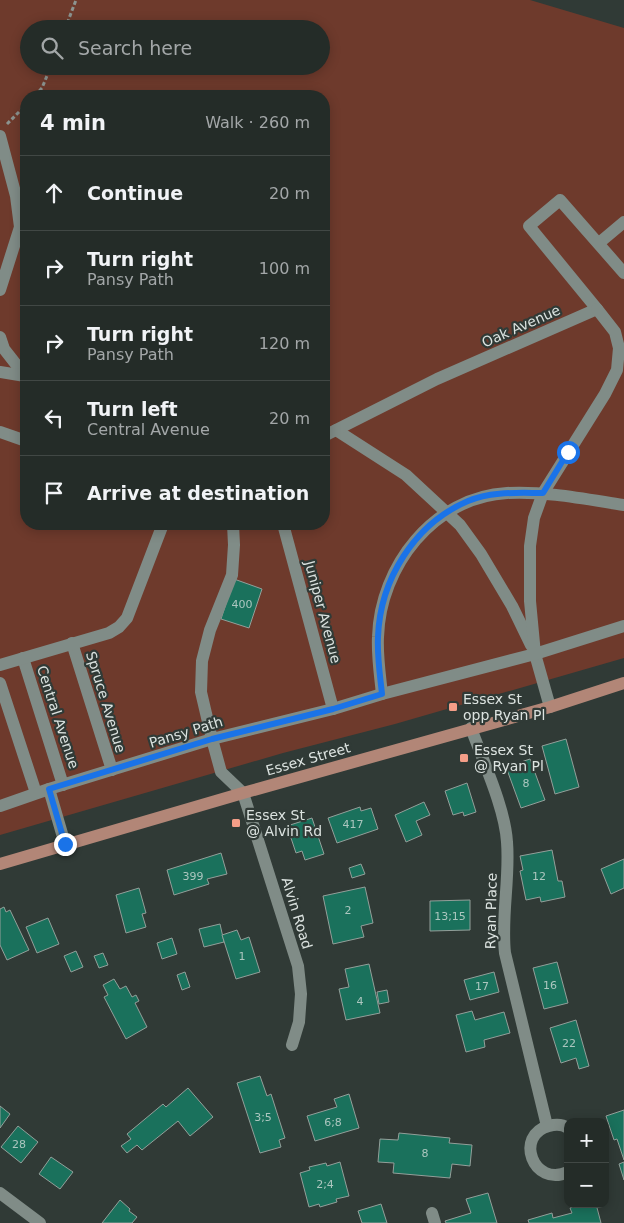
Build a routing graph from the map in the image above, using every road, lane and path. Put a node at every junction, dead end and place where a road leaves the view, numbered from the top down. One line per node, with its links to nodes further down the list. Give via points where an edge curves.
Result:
1 (76, 0): 2 (path)
2 (68, 20)
3 (47, 75): 4 (path)
4 (40, 90)
5 (20, 112): 6 (path)
6 (3, 130): 10 (street, via 20,227)
7 (624, 222): 8 (street)
8 (598, 243): 9 (street); 11 (street, via 560,200 530,226)
9 (624, 273)
10 (0, 290)
11 (597, 309): 16 (street, Oak Avenue, via 437,379); 20 (street, via 615,332 619,348 618,370)
12 (0, 337): 13 (street, via 4,349)
13 (20, 370)
14 (0, 372): 15 (street)
15 (20, 375)
16 (336, 430): 18 (street, Oak Avenue); 22 (street, via 406,475)
17 (0, 432): 19 (street)
18 (330, 433)
19 (20, 439)
20 (543, 493): 21 (street); 22 (street, via 490,495 469,500); 28 (street, via 534,518 530,546)
21 (624, 504)
22 (446, 513): 28 (street, via 460,525 481,554 512,606); 33 (street, via 414,540 395,569 383,602 378,636)
23 (161, 530): 27 (street, via 128,618 108,633)
24 (233, 530): 37 (street, via 232,575 210,630 202,661 201,692)
25 (285, 530): 35 (street, Juniper Avenue)
26 (624, 626): 28 (street, Pansy Path)
27 (72, 643): 29 (street); 38 (street, Spruce Avenue)
28 (535, 654): 33 (street, Pansy Path); 34 (street)
29 (23, 658): 30 (street); 39 (street, Central Avenue)
30 (0, 665)
31 (624, 683): 34 (main road, Essex Street)
32 (0, 684): 41 (street)
33 (382, 694): 35 (street, Pansy Path)
34 (550, 707): 36 (main road, Essex Street)
35 (333, 709): 37 (street, Pansy Path)
36 (471, 728): 42 (main road, Essex Street); 47 (street, Ryan Place, via 504,822 507,841 505,953)
37 (212, 739): 38 (street, Pansy Path); 42 (street, via 221,772)
38 (112, 770): 39 (street, Pansy Path)
39 (63, 785): 40 (street, Pansy Path)
40 (49, 789): 41 (street, Pansy Path); 44 (street)
41 (36, 793): 43 (street, Pansy Path)
42 (243, 793): 44 (main road, Essex Street); 46 (street, Alvin Road, via 298,966 302,994)
43 (0, 806)
44 (65, 844): 45 (main road, Essex Street)
45 (0, 864)
46 (292, 1045)
47 (546, 1126): 48 (street); 49 (street, via 539,1130 531,1144 532,1160 536,1167 550,1175)
48 (564, 1127)
49 (564, 1174)
50 (0, 1194): 51 (street)
51 (40, 1223)

